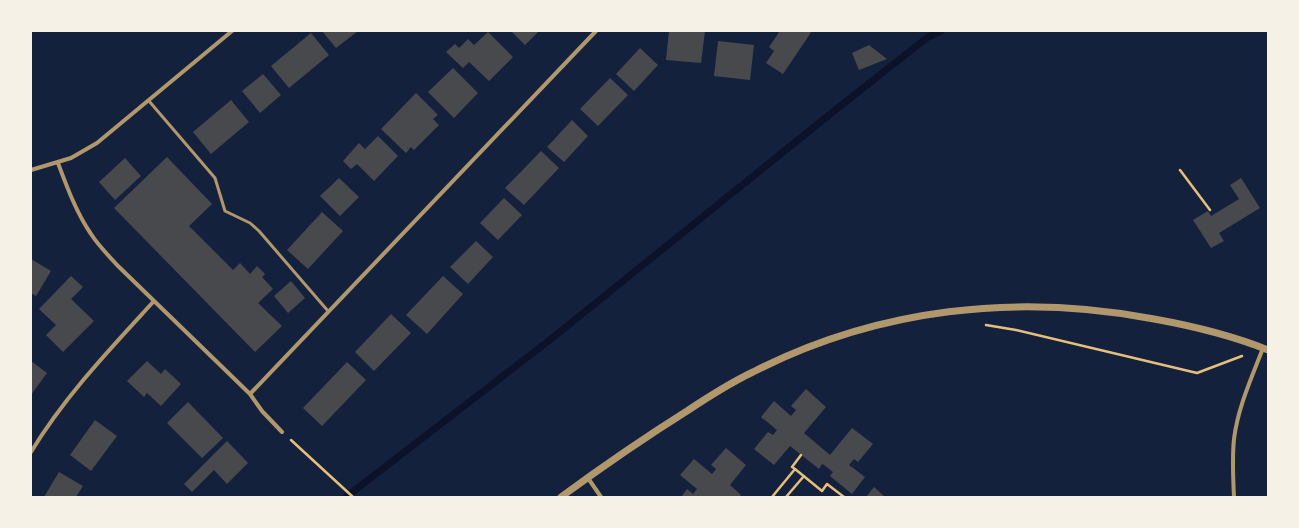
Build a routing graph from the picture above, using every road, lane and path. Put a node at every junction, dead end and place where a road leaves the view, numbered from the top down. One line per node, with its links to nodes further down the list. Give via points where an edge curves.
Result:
1 (232, 31): 3 (street)
2 (596, 31): 9 (street)
3 (149, 101): 4 (street, via 97,143); 9 (lane, via 215,178 225,210 250,223 259,231)
4 (58, 163): 5 (street); 8 (street, via 74,205 91,234 117,265)
5 (31, 170)
6 (1180, 170): 7 (path)
7 (1210, 210)
8 (154, 301): 12 (street); 14 (street, via 76,388)
9 (328, 311): 12 (street)
10 (979, 324): 11 (path, via 1016,330 1197,373)
11 (1266, 349): 18 (street, via 1207,330 1103,311 991,307 926,314 859,330 751,372 652,433); 25 (street, via 1242,402 1234,437)
12 (250, 394): 13 (street)
13 (282, 432): 19 (path)
14 (31, 452)
15 (801, 455): 16 (path, via 792,467)
16 (795, 469): 17 (path); 22 (path)
17 (804, 476): 23 (path); 24 (path, via 822,491 827,484)
18 (588, 478): 20 (street); 21 (street)
19 (353, 497)
20 (561, 497)
21 (601, 497)
22 (772, 497)
23 (786, 497)
24 (844, 497)
25 (1234, 497)

